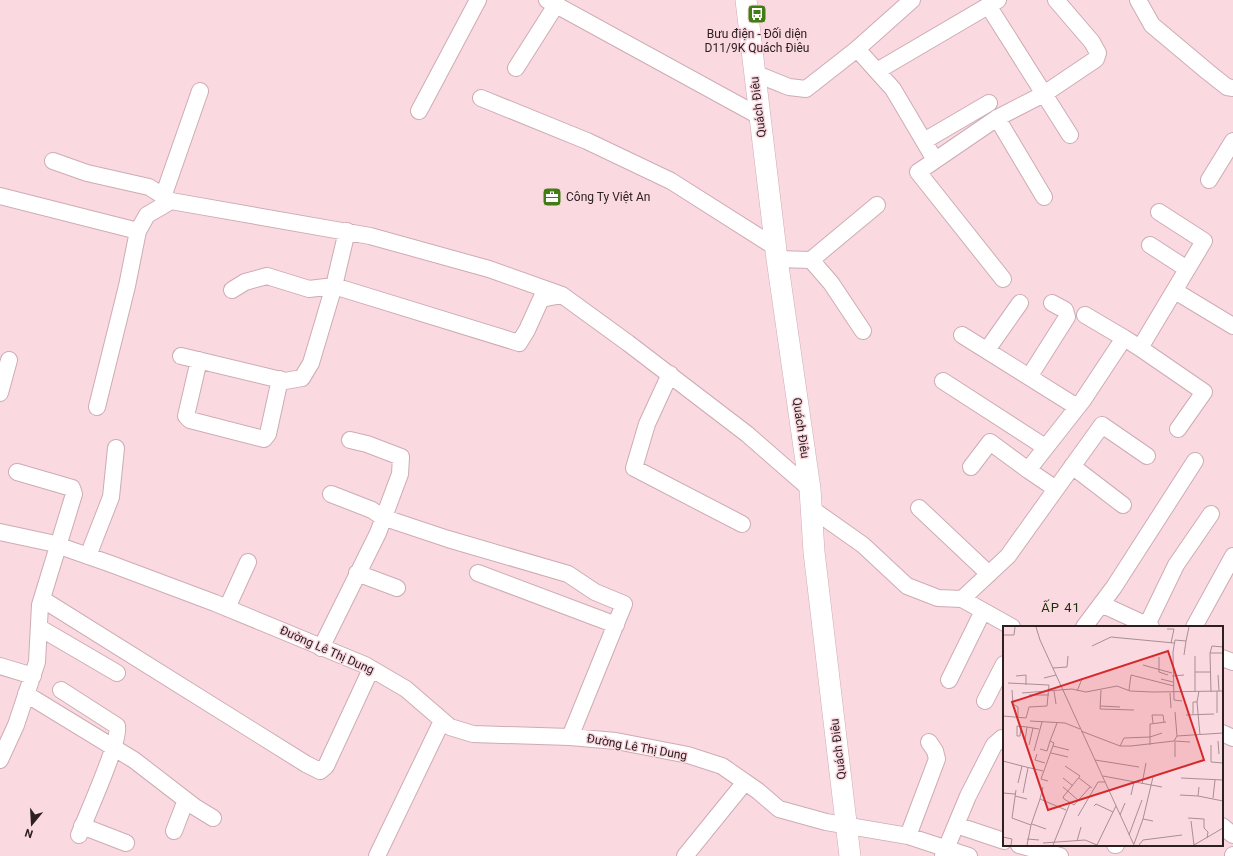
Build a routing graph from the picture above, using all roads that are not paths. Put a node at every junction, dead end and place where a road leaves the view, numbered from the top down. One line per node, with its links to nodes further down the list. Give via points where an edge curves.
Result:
1 (478, 0): 17 (street)
2 (746, 0): 11 (main road, Quách Điêu)
3 (912, 0): 8 (street)
4 (1056, 0): 14 (street, via 1092,42 1098,53 1096,59)
5 (1138, 0): 12 (street, via 1152,25 1227,87)
6 (552, 2): 9 (street); 18 (street)
7 (993, 3): 10 (street); 14 (street)
8 (856, 49): 10 (street); 11 (street, via 806,89 789,87)
9 (516, 68)
10 (877, 71): 21 (street, via 893,89)
11 (754, 73): 18 (main road, Quách Điêu)
12 (1233, 88)
13 (200, 91): 28 (street)
14 (1044, 94): 19 (street); 20 (street)
15 (481, 98): 34 (street, via 587,141 670,181)
16 (989, 103): 21 (street)
17 (419, 111)
18 (759, 116): 34 (main road, Quách Điêu)
19 (997, 118): 23 (street); 27 (street)
20 (1070, 135)
21 (924, 141): 23 (street)
22 (1233, 141): 25 (street)
23 (935, 160): 37 (street, via 918,172)
24 (53, 161): 28 (street, via 87,173 149,187)
25 (1209, 180)
26 (0, 196): 31 (street)
27 (1044, 197)
28 (167, 199): 31 (street, via 147,215); 32 (street)
29 (877, 205): 35 (street)
30 (1159, 212): 36 (street, via 1204,241)
31 (138, 231): 59 (street)
32 (347, 232): 38 (street); 41 (street, via 489,268)
33 (1150, 245): 36 (street)
34 (776, 253): 35 (street); 73 (main road, Quách Điêu)
35 (811, 260): 46 (street)
36 (1188, 269): 40 (street)
37 (1003, 279)
38 (334, 286): 39 (street, via 309,289 266,276 245,282); 41 (street, via 519,343 541,299); 56 (street, via 311,363 302,378)
39 (232, 290)
40 (1175, 291): 45 (street); 49 (street)
41 (562, 295): 54 (street)
42 (1020, 303): 50 (street)
43 (1052, 303): 55 (street, via 1065,310 1067,317)
44 (1085, 315): 48 (street)
45 (1233, 326)
46 (863, 331)
47 (962, 335): 50 (street)
48 (1124, 338): 49 (street); 60 (street)
49 (1140, 348): 61 (street, via 1204,392)
50 (987, 350): 55 (street)
51 (181, 356): 53 (street)
52 (10, 360): 58 (street)
53 (199, 360): 56 (street); 56 (street, via 186,416 190,420 264,439 268,434)
54 (670, 374): 73 (street, via 747,434); 78 (street, via 647,424 634,468)
55 (1029, 377): 60 (street)
56 (280, 379)
57 (943, 381): 63 (street)
58 (0, 393)
59 (97, 407)
60 (1077, 407): 63 (street)
61 (1178, 429)
62 (350, 440): 77 (street, via 401,457 400,474)
63 (1045, 447): 69 (street)
64 (116, 448): 81 (street, via 111,497)
65 (1147, 456): 67 (street, via 1102,425)
66 (1195, 461): 90 (street)
67 (1072, 466): 71 (street); 74 (street)
68 (971, 467): 69 (street, via 990,442)
69 (1028, 470): 71 (street)
70 (17, 472): 80 (street, via 74,490)
71 (1056, 489): 86 (street, via 1008,556)
72 (331, 494): 77 (street, via 372,510)
73 (811, 499): 89 (street, via 907,586 938,598); 118 (main road, Quách Điêu, via 814,552)
74 (1123, 505)
75 (919, 508): 86 (street)
76 (1211, 514): 96 (street, via 1176,565)
77 (382, 517): 84 (street, via 378,533); 93 (street, via 568,574 595,592 624,604)
78 (742, 524)
79 (0, 532): 80 (street, Đường Lê Thị Dung)
80 (59, 546): 81 (street, Đường Lê Thị Dung); 88 (street)
81 (88, 556): 91 (street, Đường Lê Thị Dung)
82 (1233, 556): 97 (street)
83 (248, 562): 91 (street)
84 (357, 573): 87 (street); 99 (street)
85 (478, 573): 93 (street)
86 (990, 574): 89 (street)
87 (397, 588)
88 (42, 599): 98 (street); 102 (street, via 306,764 320,770 326,766)
89 (962, 599): 92 (street)
90 (1102, 604): 95 (street); 96 (street)
91 (227, 608): 99 (street, Đường Lê Thị Dung)
92 (983, 611): 94 (street); 105 (street)
93 (616, 625): 110 (street)
94 (1010, 626)
95 (1085, 626)
96 (1149, 626)
97 (1195, 626)
98 (40, 628): 103 (street); 104 (street)
99 (321, 648): 102 (street, Đường Lê Thị Dung)
100 (0, 666): 104 (street)
101 (1003, 666): 108 (street)
102 (371, 669): 109 (street, Đường Lê Thị Dung, via 406,689)
103 (117, 673)
104 (33, 676): 107 (street)
105 (948, 680)
106 (61, 690): 113 (street, via 117,726)
107 (26, 694): 113 (street); 114 (street, via 16,725)
108 (985, 701)
109 (442, 721): 110 (street, Đường Lê Thị Dung, via 450,728 473,734); 128 (street)
110 (570, 737): 115 (street, Đường Lê Thị Dung, via 622,742 688,755 722,766)
111 (1003, 738): 119 (street, via 994,745)
112 (929, 742): 123 (street, via 937,759)
113 (113, 747): 116 (street); 125 (street, via 81,831)
114 (0, 760)
115 (745, 782): 118 (street, Đường Lê Thị Dung, via 779,809); 129 (street)
116 (186, 800): 117 (street); 121 (street)
117 (213, 818)
118 (846, 825): 123 (street, Đường Lê Thị Dung); 130 (main road, Quách Điêu)
119 (956, 825): 124 (street); 127 (street)
120 (1223, 827): 122 (street)
121 (174, 831)
122 (1233, 835)
123 (908, 836): 127 (street, Đường Lê Thị Dung)
124 (1003, 841)
125 (126, 843)
126 (1023, 846): 132 (street)
127 (944, 853): 131 (street, Đường Lê Thị Dung)
128 (377, 856)
129 (686, 856)
130 (850, 856)
131 (969, 856)
132 (1060, 856)

